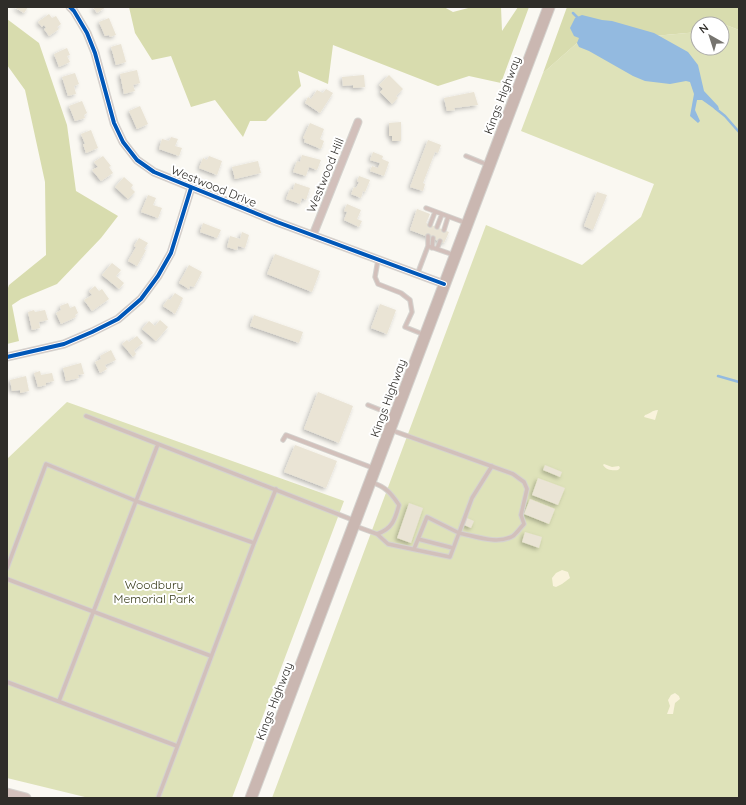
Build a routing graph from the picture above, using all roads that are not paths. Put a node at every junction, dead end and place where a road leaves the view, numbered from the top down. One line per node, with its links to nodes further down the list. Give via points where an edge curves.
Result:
1 (70, 7): 6 (street, Westwood Drive, via 87,33 95,53 114,123 123,142 137,160 154,172)
2 (548, 7): 5 (main road, Kings Highway)
3 (358, 122): 15 (street, Westwood Hill)
4 (466, 156): 5 (lane)
5 (489, 165): 11 (main road, Kings Highway)
6 (191, 188): 15 (street, Westwood Drive); 26 (street, via 171,253 141,299 118,319 92,332 64,344)
7 (426, 208): 8 (lane)
8 (435, 212): 9 (lane); 12 (lane)
9 (442, 214): 10 (lane); 13 (lane)
10 (448, 217): 11 (lane); 14 (lane)
11 (467, 224): 21 (main road, Kings Highway)
12 (430, 225)
13 (437, 227)
14 (444, 230)
15 (313, 235): 22 (street, Westwood Drive)
16 (428, 236): 19 (lane)
17 (433, 238): 19 (lane)
18 (440, 241): 20 (lane)
19 (430, 247): 20 (lane); 23 (lane)
20 (438, 249): 21 (lane)
21 (455, 255): 24 (main road, Kings Highway)
22 (378, 260): 23 (street, Westwood Drive); 25 (lane, via 375,277 378,284 401,293 410,300 412,312 405,327)
23 (417, 274): 24 (street, Westwood Drive)
24 (444, 284): 25 (main road, Kings Highway)
25 (426, 335): 29 (main road, Kings Highway)
26 (7, 357)
27 (368, 405): 29 (lane)
28 (86, 416): 32 (lane)
29 (396, 416): 30 (main road, Kings Highway)
30 (390, 429): 33 (lane); 34 (main road, Kings Highway)
31 (283, 440): 34 (lane, via 286,434)
32 (158, 444): 36 (lane); 37 (lane)
33 (492, 466): 39 (lane, via 472,498); 39 (lane, via 513,474 524,482 527,489 521,515 524,524 514,535 505,539 494,540)
34 (376, 469): 35 (main road, Kings Highway)
35 (371, 482): 38 (main road, Kings Highway); 40 (lane, via 391,493 399,505 391,525 386,531)
36 (276, 489): 38 (lane); 42 (lane)
37 (136, 501): 42 (lane); 45 (lane, via 46,464); 47 (lane)
38 (355, 523): 40 (lane); 55 (main road, Kings Highway)
39 (459, 533): 41 (lane, via 427,517); 43 (lane)
40 (377, 534): 44 (lane, via 388,544)
41 (418, 539): 43 (lane); 44 (lane)
42 (254, 543): 48 (lane)
43 (453, 548): 44 (lane, via 450,557)
44 (414, 549)
45 (7, 568)
46 (7, 579): 47 (lane)
47 (94, 612): 48 (lane); 50 (lane)
48 (211, 656): 51 (lane)
49 (7, 682): 50 (lane)
50 (59, 701): 51 (lane)
51 (177, 746): 54 (lane)
52 (7, 793): 53 (street)
53 (26, 798)
54 (158, 798)
55 (251, 798)

